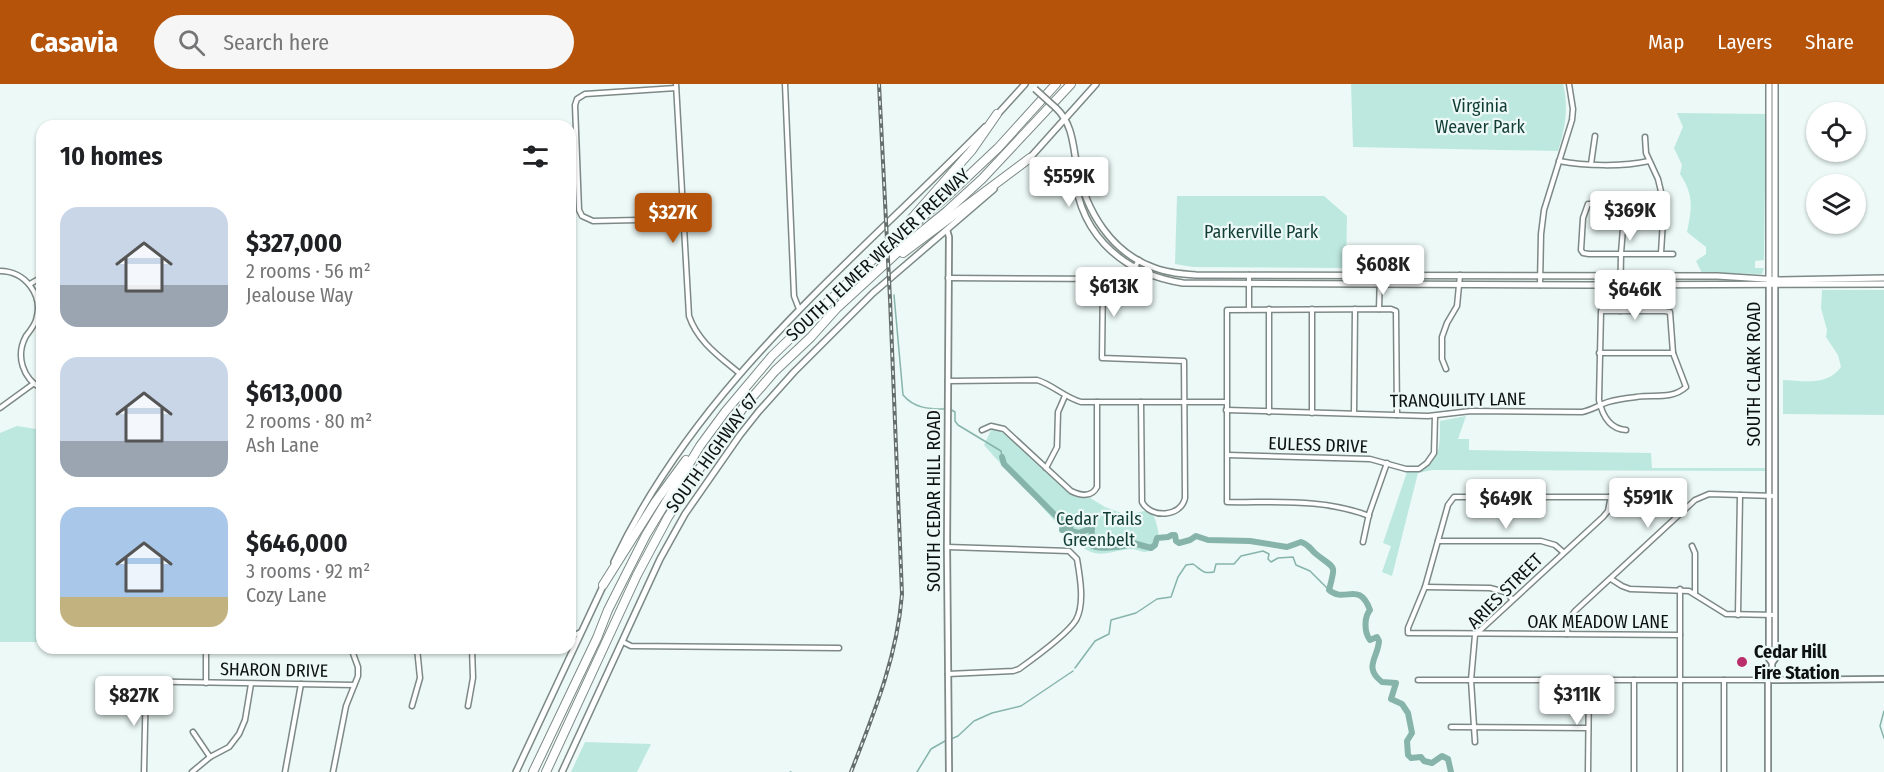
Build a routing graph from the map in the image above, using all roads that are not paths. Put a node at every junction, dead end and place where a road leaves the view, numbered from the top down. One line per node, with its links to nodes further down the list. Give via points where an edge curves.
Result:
1 (785, 84): 58 (street, via 794,296)
2 (1027, 84): 10 (main road, SOUTH HIGHWAY 67); 12 (main road, bridge)
3 (1056, 84): 26 (highway, SOUTH J ELMER WEAVER FREEWAY, via 998,148)
4 (1071, 84): 33 (highway, SOUTH J ELMER WEAVER FREEWAY, via 982,179)
5 (1096, 84): 12 (main road, SOUTH HIGHWAY 67)
6 (1569, 84): 19 (street, via 1572,120)
7 (1768, 84): 46 (main road, SOUTH CLARK ROAD)
8 (1775, 84): 46 (main road, SOUTH CLARK ROAD)
9 (676, 86): 13 (street, via 585,94 577,99); 24 (street)
10 (1020, 87): 11 (main road, SOUTH HIGHWAY 67)
11 (997, 114): 26 (highway, via 972,150); 58 (main road, SOUTH HIGHWAY 67)
12 (1065, 119): 17 (main road); 18 (main road, SOUTH HIGHWAY 67)
13 (576, 120)
14 (576, 131): 24 (street, via 579,210 587,220)
15 (1595, 136): 21 (street)
16 (1645, 136): 20 (street)
17 (1074, 150): 30 (main road, via 1084,194 1096,220 1110,238); 31 (main road, via 1074,182 1087,219 1108,250)
18 (1030, 158): 25 (main road, SOUTH HIGHWAY 67); 33 (highway)
19 (1559, 161): 21 (street); 40 (street, via 1540,234)
20 (1649, 161): 21 (street); 23 (street)
21 (1591, 164)
22 (1625, 204): 23 (street); 28 (street); 28 (street, via 1588,204 1582,230 1582,253)
23 (1664, 204): 27 (street)
24 (683, 219): 69 (street, via 691,324 702,342)
25 (946, 230): 42 (street, SOUTH CEDAR HILL ROAD); 115 (main road, SOUTH HIGHWAY 67, via 873,293 740,435 675,530)
26 (894, 240): 88 (highway, SOUTH J ELMER WEAVER FREEWAY, via 772,356)
27 (1661, 253): 28 (street); 29 (street)
28 (1621, 254): 41 (street)
29 (1673, 254)
30 (1139, 260): 31 (street); 34 (main road, via 1161,270)
31 (1134, 268): 45 (street, via 1125,278); 48 (main road, via 1150,276)
32 (0, 271): 47 (street, via 9,271)
33 (877, 271): 152 (highway, SOUTH J ELMER WEAVER FREEWAY, via 759,388 695,475 638,575)
34 (1196, 275): 35 (main road); 48 (main road)
35 (1249, 275): 36 (main road); 49 (street)
36 (1359, 275): 37 (main road); 50 (main road, via 1354,282)
37 (1380, 275): 38 (main road); 52 (street)
38 (1438, 275): 39 (main road); 53 (main road, via 1431,282)
39 (1460, 275): 40 (main road); 54 (street)
40 (1540, 276): 41 (main road); 55 (street)
41 (1620, 277): 46 (main road); 56 (street)
42 (948, 278): 45 (street); 70 (street, SOUTH CEDAR HILL ROAD)
43 (1884, 278): 46 (main road)
44 (36, 280): 47 (street)
45 (1103, 280): 76 (street, via 1102,358 1184,361)
46 (1772, 282): 51 (main road); 56 (main road); 94 (street, SOUTH CLARK ROAD)
47 (30, 284): 57 (street)
48 (1195, 284): 49 (main road)
49 (1249, 284): 50 (main road); 59 (street)
50 (1330, 284): 52 (main road)
51 (1884, 284)
52 (1380, 285): 53 (main road); 63 (street)
53 (1405, 285): 54 (main road)
54 (1460, 285): 55 (main road); 68 (street, via 1457,306 1442,337)
55 (1540, 285): 56 (main road)
56 (1620, 285): 64 (street)
57 (36, 298)
58 (799, 309): 69 (main road, SOUTH HIGHWAY 67)
59 (1249, 309): 60 (street); 77 (street, via 1227,310)
60 (1269, 309): 61 (street); 81 (street)
61 (1312, 309): 62 (street); 82 (street)
62 (1355, 309): 63 (street); 83 (street)
63 (1379, 309): 84 (street, via 1396,311)
64 (1620, 310): 66 (street, via 1601,311); 67 (street, via 1670,312)
65 (36, 320): 71 (street, via 21,354 24,372)
66 (1599, 353): 67 (street); 78 (street)
67 (1673, 353): 78 (street, TRANQUILITY LANE, via 1686,387 1672,395)
68 (1446, 369)
69 (739, 373): 103 (main road, SOUTH HIGHWAY 67, via 673,458 626,537)
70 (947, 381): 73 (street, via 1037,380); 100 (street, SOUTH CEDAR HILL ROAD)
71 (33, 384): 72 (street); 79 (street)
72 (36, 386)
73 (1065, 396): 74 (street); 91 (street, via 1058,412 1057,447)
74 (1097, 402): 75 (street); 91 (street, via 1095,492 1075,493)
75 (1141, 402): 76 (street); 76 (street, via 1141,498 1145,508 1152,512 1168,513 1184,504)
76 (1185, 402): 77 (street)
77 (1226, 402): 80 (street)
78 (1600, 405): 85 (street, TRANQUILITY LANE, via 1582,412 1471,411); 87 (street, via 1612,426)
79 (0, 408)
80 (1227, 410): 81 (street, TRANQUILITY LANE); 89 (street)
81 (1269, 412): 82 (street, TRANQUILITY LANE)
82 (1312, 413): 83 (street, TRANQUILITY LANE)
83 (1354, 414): 84 (street, TRANQUILITY LANE)
84 (1397, 415): 85 (street, TRANQUILITY LANE)
85 (1435, 416): 90 (street, EULESS DRIVE, via 1434,453 1427,464 1412,470)
86 (982, 430): 91 (street, via 991,426 1004,429)
87 (1626, 430)
88 (700, 447): 103 (highway, via 662,491); 151 (highway, SOUTH J ELMER WEAVER FREEWAY, via 645,535)
89 (1228, 455): 90 (street, EULESS DRIVE, via 1370,459); 96 (street, via 1227,502 1315,503 1349,508)
90 (1387, 463): 96 (street)
91 (1046, 468)
92 (1740, 495): 94 (street); 95 (street, via 1702,496); 108 (street)
93 (1611, 496): 95 (street, via 1660,496); 97 (street, via 1454,497); 101 (street, ARIES STREET, via 1603,517)
94 (1772, 496): 109 (street, SOUTH CLARK ROAD)
95 (1681, 513): 102 (street)
96 (1369, 516): 98 (street)
97 (1438, 541): 101 (street, via 1541,541); 104 (street)
98 (1363, 542)
99 (1692, 546): 106 (street)
100 (947, 547): 123 (street, SOUTH CEDAR HILL ROAD); 123 (street, via 1069,551 1077,559 1080,598 1076,619 1069,628 1024,666 1013,672)
101 (1563, 552): 107 (street, ARIES STREET)
102 (1611, 579): 105 (street, via 1630,589); 111 (street, via 1570,618)
103 (603, 585): 110 (main road, SOUTH HIGHWAY 67)
104 (1425, 587): 107 (street, via 1490,588 1505,592); 113 (street, OAK MEADOW LANE, via 1408,633)
105 (1680, 589): 106 (street); 114 (street)
106 (1695, 593): 108 (street, via 1719,610)
107 (1512, 599): 113 (street, ARIES STREET)
108 (1738, 615): 109 (street)
109 (1772, 615): 131 (street, SOUTH CLARK ROAD)
110 (582, 632): 112 (street); 116 (main road, SOUTH HIGHWAY 67)
111 (1566, 634): 113 (street, OAK MEADOW LANE); 114 (street, OAK MEADOW LANE)
112 (576, 635)
113 (1475, 635): 126 (street, ARIES STREET)
114 (1680, 635): 129 (street)
115 (622, 642): 117 (street, via 631,646); 153 (main road, SOUTH HIGHWAY 67)
116 (576, 645)
117 (839, 648)
118 (206, 654): 134 (street)
119 (353, 654): 137 (street, via 358,667)
120 (418, 654): 138 (street, via 420,678)
121 (472, 654): 139 (street)
122 (572, 654): 150 (main road, SOUTH HIGHWAY 67)
123 (948, 674): 154 (street, SOUTH CEDAR HILL ROAD)
124 (1884, 679): 131 (street)
125 (1418, 680): 126 (street)
126 (1471, 680): 127 (street); 141 (street, ARIES STREET)
127 (1589, 680): 128 (street); 142 (street)
128 (1634, 680): 129 (street); 156 (street)
129 (1680, 680): 130 (street); 157 (street)
130 (1724, 680): 131 (street); 158 (street)
131 (1770, 680): 159 (street, SOUTH CLARK ROAD)
132 (122, 681): 133 (street, SHARON DRIVE)
133 (146, 682): 134 (street, SHARON DRIVE); 146 (street)
134 (206, 683): 135 (street, SHARON DRIVE)
135 (251, 684): 136 (street, SHARON DRIVE); 145 (street, via 243,728 232,744)
136 (301, 684): 137 (street, SHARON DRIVE); 148 (street)
137 (354, 685): 149 (street)
138 (412, 706)
139 (468, 706)
140 (1451, 727): 141 (street)
141 (1476, 728): 142 (street); 144 (street, ARIES STREET)
142 (1588, 728): 155 (street)
143 (194, 732): 145 (street)
144 (1475, 742)
145 (210, 757): 147 (street)
146 (144, 772)
147 (192, 772)
148 (285, 772)
149 (333, 772)
150 (516, 772)
151 (533, 772)
152 (546, 772)
153 (562, 772)
154 (948, 772)
155 (1588, 772)
156 (1635, 772)
157 (1680, 772)
158 (1724, 772)
159 (1768, 772)

